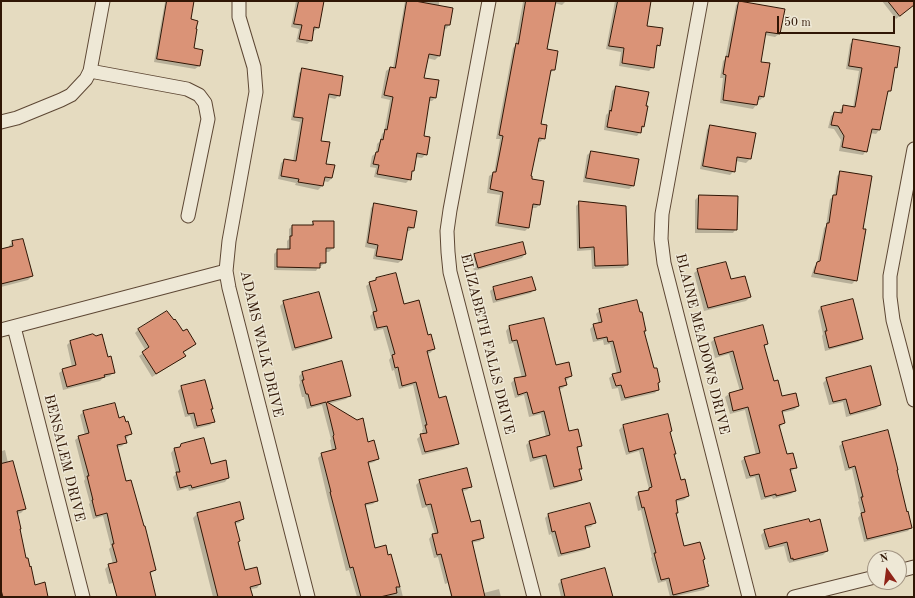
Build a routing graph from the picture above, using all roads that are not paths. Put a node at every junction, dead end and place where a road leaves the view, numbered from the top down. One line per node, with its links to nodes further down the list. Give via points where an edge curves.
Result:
1 (103, 1): 5 (street)
2 (239, 1): 9 (street, ADAMS WALK DRIVE, via 239,17 254,67 256,92)
3 (489, 1): 15 (street, ELIZABETH FALLS DRIVE, via 450,210 448,252 450,272)
4 (701, 1): 16 (street, BLAINE MEADOWS DRIVE, via 662,214 662,239 664,263)
5 (90, 71): 6 (street, via 71,95); 8 (street, via 187,88 199,95 205,103 208,119)
6 (1, 122)
7 (914, 149): 11 (street, via 890,276 890,297 893,320)
8 (188, 216)
9 (226, 271): 10 (street); 14 (street, ADAMS WALK DRIVE)
10 (7, 328): 13 (street, BENSALEM DRIVE)
11 (914, 400)
12 (867, 579): 17 (street)
13 (83, 597)
14 (308, 597)
15 (534, 597)
16 (749, 597)
17 (794, 597)

